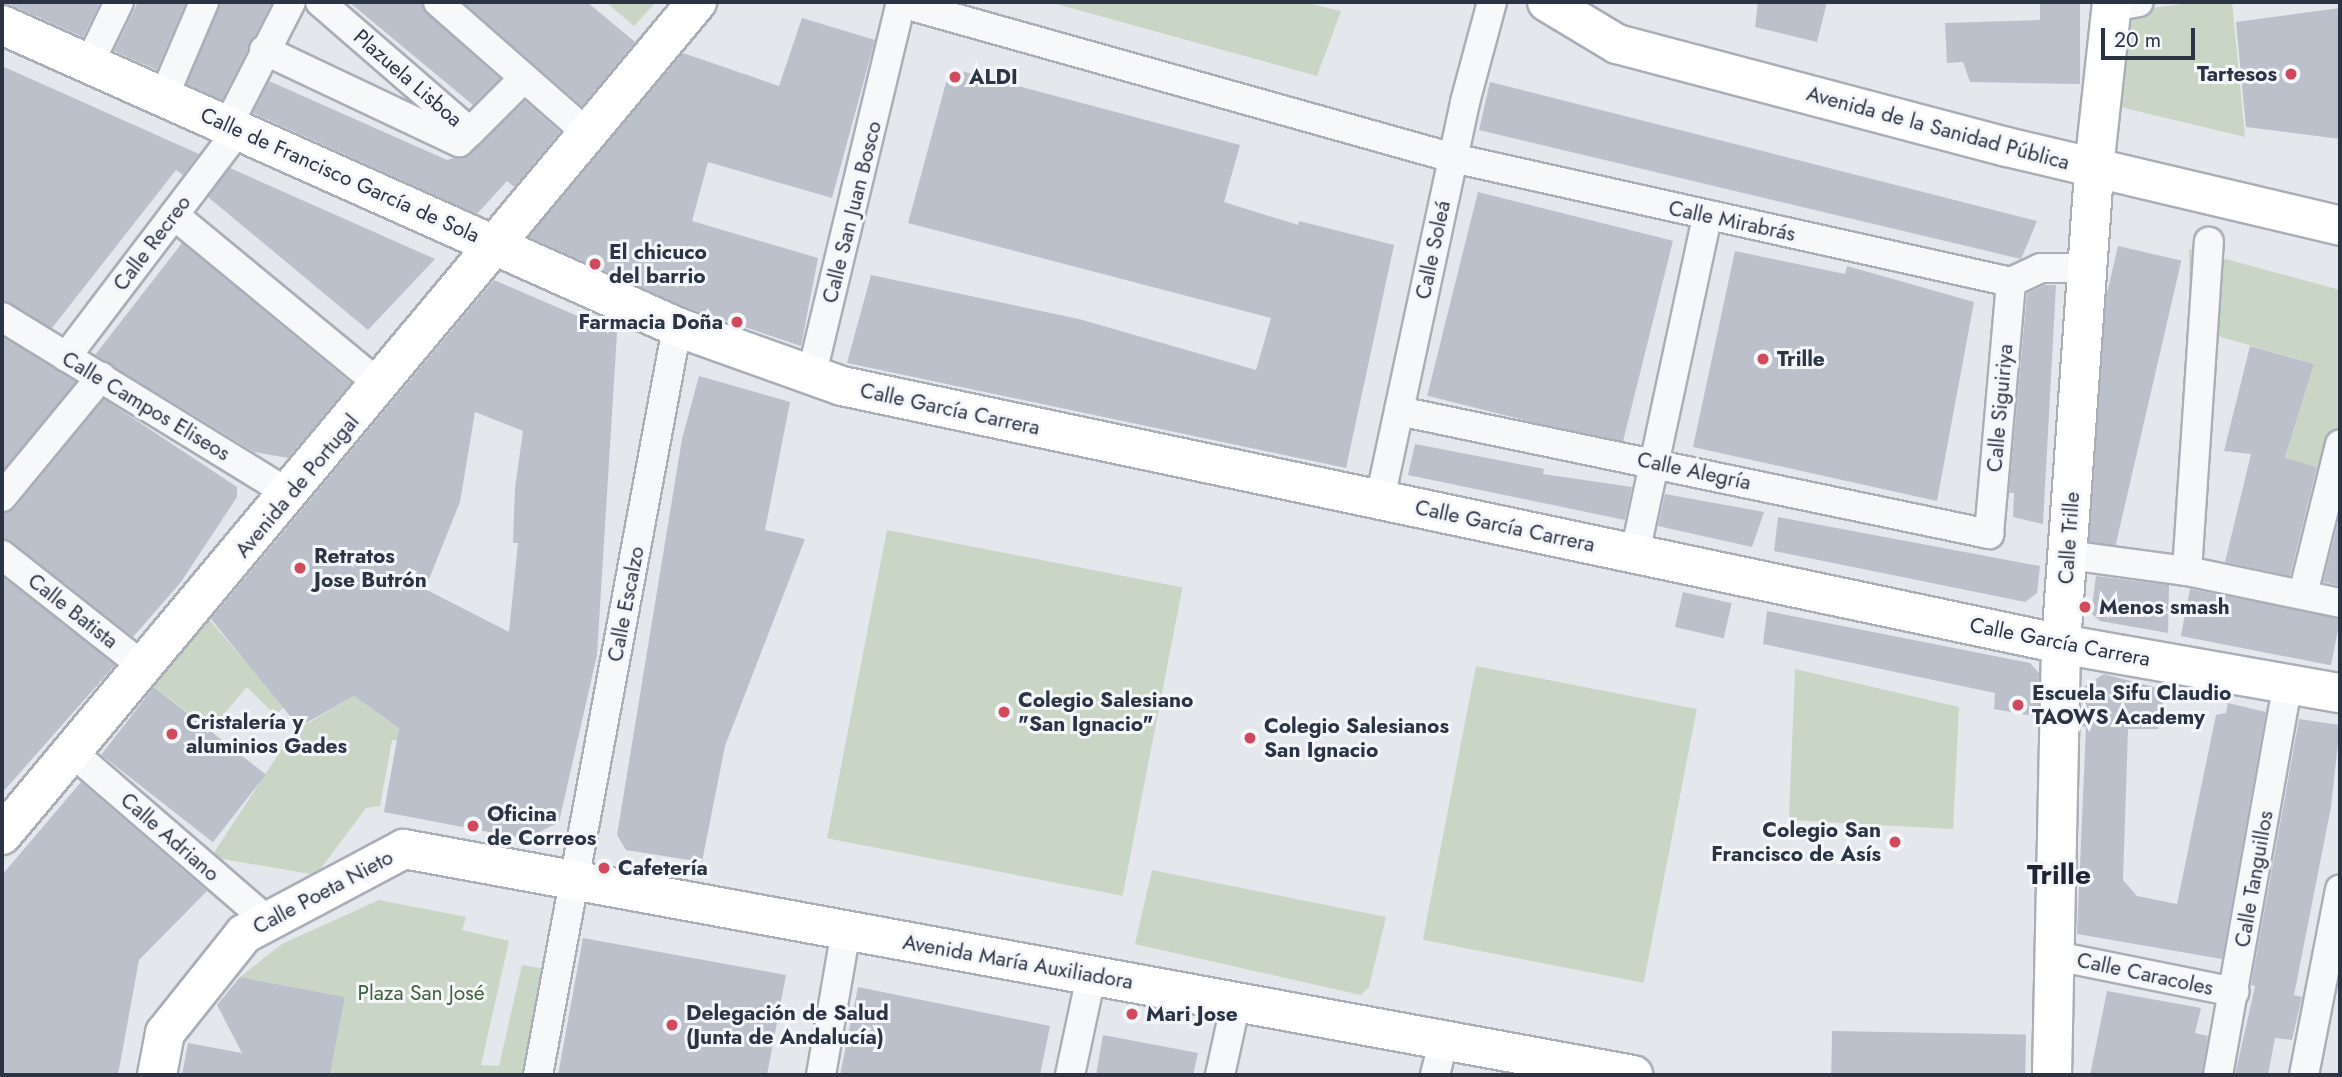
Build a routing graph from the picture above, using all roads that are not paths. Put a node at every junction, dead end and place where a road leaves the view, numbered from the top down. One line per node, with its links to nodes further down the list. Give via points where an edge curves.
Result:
1 (119, 2): 12 (street)
2 (205, 2): 14 (street)
3 (291, 2): 11 (street)
4 (320, 2): 16 (street, Plazuela Lisboa)
5 (438, 2): 13 (street)
6 (697, 2): 17 (street, Avenida de Portugal)
7 (1492, 2): 18 (street, Calle Soleá)
8 (1547, 2): 19 (street, Avenida de la Sanidad Pública, via 1618,44)
9 (2121, 3): 19 (street, Calle Trille)
10 (2, 25): 12 (street, Calle de Francisco García de Sola)
11 (264, 50): 15 (street); 16 (street, via 459,142)
12 (89, 64): 14 (street, Calle de Francisco García de Sola)
13 (524, 78): 16 (street, Plazuela Lisboa); 17 (street)
14 (164, 96): 15 (street, Calle de Francisco García de Sola)
15 (233, 127): 20 (street, Calle Recreo); 24 (street, Calle de Francisco García de Sola)
16 (470, 132)
17 (588, 134): 24 (street, Avenida de Portugal)
18 (1453, 158): 21 (street, Calle Mirabrás); 31 (street, Calle San Juan Bosco, via 901,3); 33 (street, Calle Soleá)
19 (2094, 168): 22 (street, Avenida de la Sanidad Pública); 25 (street, Calle Trille)
20 (174, 215): 29 (street, Calle Recreo); 32 (street)
21 (1707, 216): 26 (street, Calle Mirabrás); 35 (street)
22 (2340, 226)
23 (2209, 242): 44 (street)
24 (496, 245): 28 (street, Calle de Francisco García de Sola); 32 (street, Avenida de Portugal)
25 (2087, 268): 26 (street, via 2041,268); 43 (street, Calle Trille)
26 (2011, 282): 40 (street, Calle Siguiriya)
27 (2, 317): 29 (street, Calle Campos Eliseos)
28 (677, 327): 31 (street, Calle García Carrera); 54 (street, Calle Escalzo)
29 (66, 357): 30 (street, Calle Campos Eliseos)
30 (101, 377): 36 (street, Calle Campos Eliseos); 37 (street)
31 (811, 377): 38 (street, Calle García Carrera)
32 (380, 385): 36 (street, Avenida de Portugal)
33 (1399, 411): 35 (street, Calle Alegría); 38 (street, Calle Soleá)
34 (2340, 444): 39 (street)
35 (1654, 463): 40 (street, Calle Alegría); 41 (street)
36 (290, 494): 48 (street, Avenida de Portugal)
37 (2, 497)
38 (1380, 499): 41 (street, Calle García Carrera)
39 (2332, 516): 45 (street)
40 (1989, 534)
41 (1635, 553): 47 (street, Calle García Carrera)
42 (2, 555): 48 (street, Calle Batista)
43 (2068, 555): 44 (street); 47 (street, Calle Trille)
44 (2187, 571): 45 (street)
45 (2303, 594): 46 (street)
46 (2340, 603)
47 (2062, 644): 49 (street, Calle García Carrera); 58 (street, Calle Trille)
48 (144, 667): 51 (street, Avenida de Portugal)
49 (2288, 683): 50 (street, Calle García Carrera); 60 (street, Calle Tanguillos)
50 (2340, 693)
51 (72, 752): 52 (street, Avenida de Portugal); 56 (street, Calle Adriano)
52 (2, 835)
53 (404, 849): 54 (street, Avenida María Auxiliadora); 56 (street, Calle Poeta Nieto)
54 (574, 880): 57 (street, Avenida María Auxiliadora); 64 (street, Calle Escalzo)
55 (2340, 889): 71 (street)
56 (268, 921): 63 (street, Calle Poeta Nieto, via 244,934 165,1033)
57 (846, 930): 59 (street, Avenida María Auxiliadora); 65 (street)
58 (2056, 956): 60 (street, Calle Caracoles); 69 (street, Calle Trille)
59 (1091, 976): 61 (street, Avenida María Auxiliadora); 66 (street)
60 (2234, 992): 70 (street, Calle Tanguillos)
61 (1236, 1002): 62 (street, Avenida María Auxiliadora); 67 (street)
62 (1440, 1058): 68 (street, Avenida María Auxiliadora)
63 (157, 1075)
64 (538, 1075)
65 (821, 1075)
66 (1070, 1075)
67 (1220, 1075)
68 (1633, 1075)
69 (2052, 1075)
70 (2218, 1075)
71 (2304, 1075)

